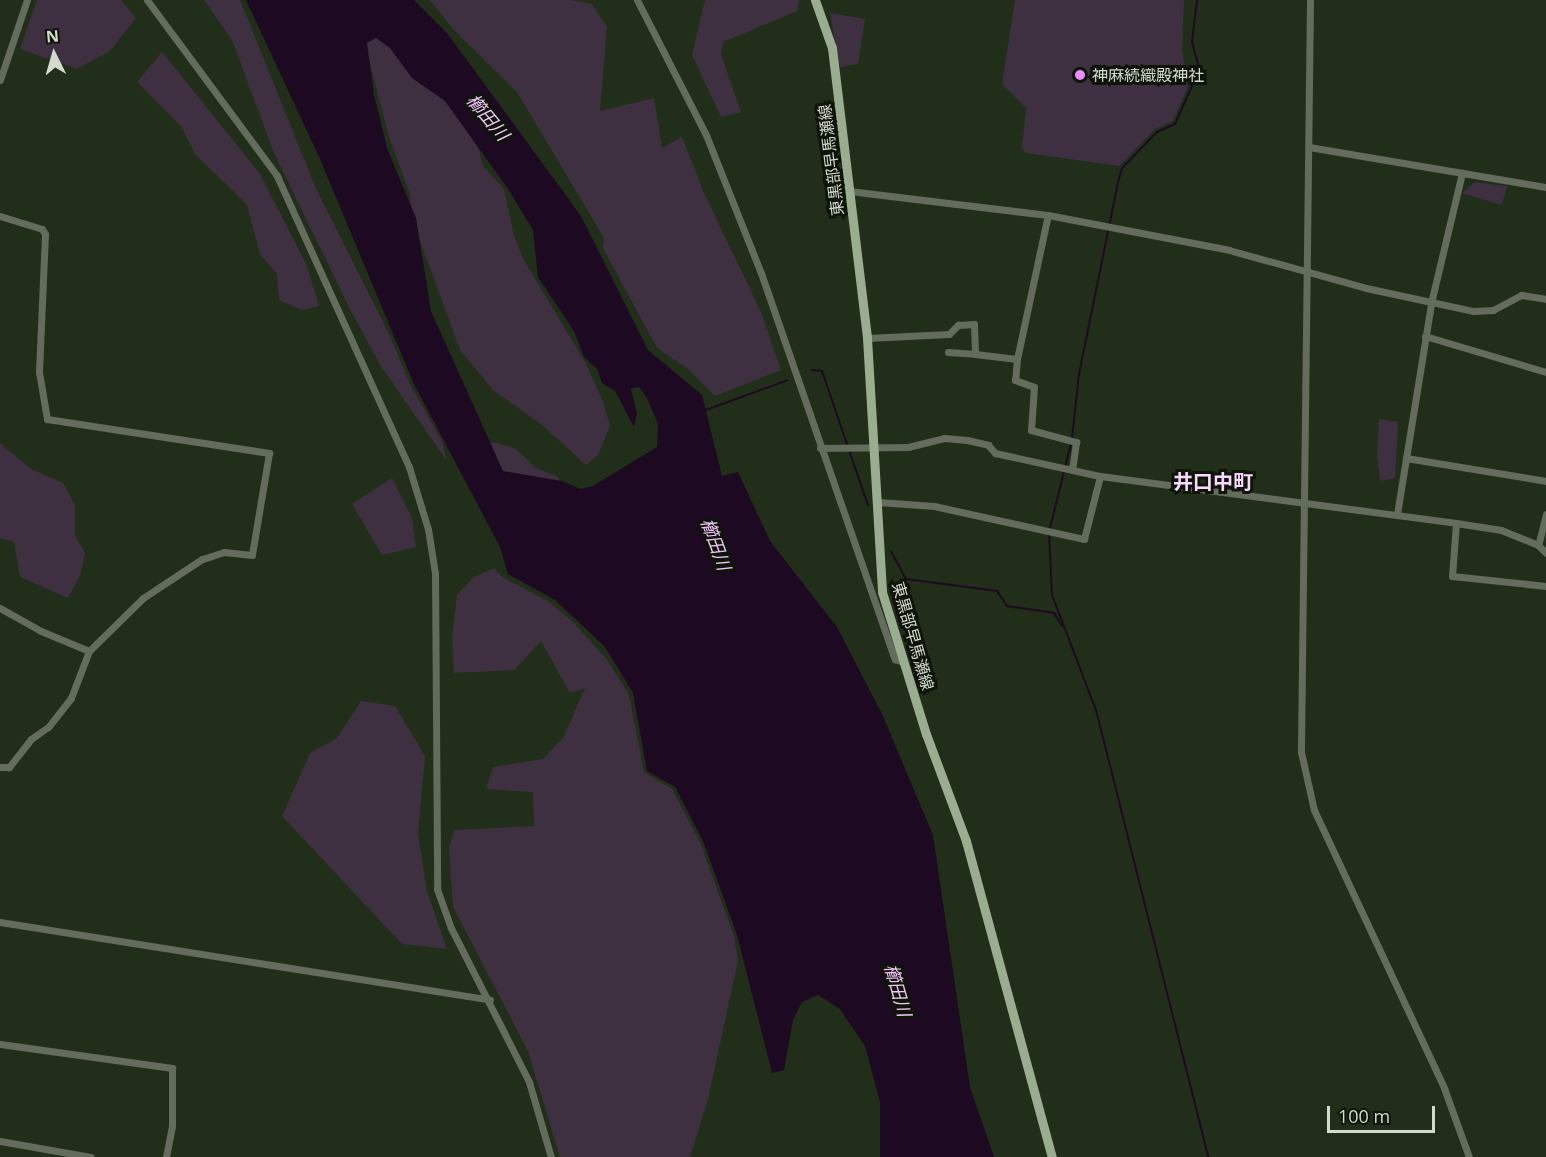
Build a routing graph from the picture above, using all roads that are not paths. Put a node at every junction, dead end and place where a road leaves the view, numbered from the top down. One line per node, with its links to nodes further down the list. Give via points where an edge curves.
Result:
1 (27, 0): 6 (street)
2 (147, 0): 41 (street, via 276,176 394,431 417,491 432,550 437,601 437,889 452,928)
3 (636, 0): 23 (street, via 706,135 761,273)
4 (816, 0): 10 (main road, 東黒部早馬瀬線, via 832,48)
5 (1310, 0): 7 (street)
6 (0, 80)
7 (1309, 147): 8 (street); 13 (street)
8 (1462, 173): 9 (street); 15 (street)
9 (1546, 187)
10 (849, 191): 11 (street); 17 (main road, 東黒部早馬瀬線)
11 (1048, 215): 13 (street, via 1229,250); 20 (street)
12 (0, 216): 37 (street, via 42,229 45,234 39,372 47,419 269,453 252,555 224,552 183,569 143,598)
13 (1307, 272): 15 (street); 29 (street)
14 (1546, 299): 15 (street, via 1521,296 1487,311)
15 (1431, 303): 16 (street)
16 (1425, 336): 21 (street); 24 (street)
17 (867, 338): 19 (street, via 949,333 958,325 974,324); 22 (main road, 東黒部早馬瀬線)
18 (948, 351): 19 (street)
19 (975, 354): 20 (street)
20 (1017, 359): 25 (street, via 1015,380 1035,389 1031,430 1071,440)
21 (1546, 372)
22 (869, 447): 23 (street); 25 (street, via 967,440 988,445 995,453); 28 (main road, 東黒部早馬瀬線)
23 (820, 448): 38 (street, via 895,659)
24 (1406, 458): 27 (street); 31 (street)
25 (1067, 468): 26 (street)
26 (1100, 476): 28 (street, via 1086,538 934,506); 29 (street)
27 (1546, 481)
28 (878, 502): 38 (main road, 東黒部早馬瀬線, via 882,592)
29 (1304, 502): 31 (street); 48 (street, via 1301,735 1307,789 1444,1088)
30 (1546, 513): 33 (street)
31 (1397, 514): 32 (street)
32 (1456, 523): 33 (street, via 1501,530); 35 (street, via 1452,576)
33 (1538, 546): 34 (street)
34 (1546, 553)
35 (1546, 586)
36 (0, 608): 37 (street, via 41,632)
37 (88, 651): 39 (street, via 71,698 9,766)
38 (903, 662): 47 (main road, 東黒部早馬瀬線, via 966,842)
39 (0, 767)
40 (0, 922): 41 (street)
41 (490, 1000): 46 (street, via 529,1082)
42 (0, 1044): 45 (street, via 172,1068 172,1126)
43 (0, 1141): 44 (street)
44 (91, 1157)
45 (166, 1157)
46 (551, 1157)
47 (1052, 1157)
48 (1469, 1157)

